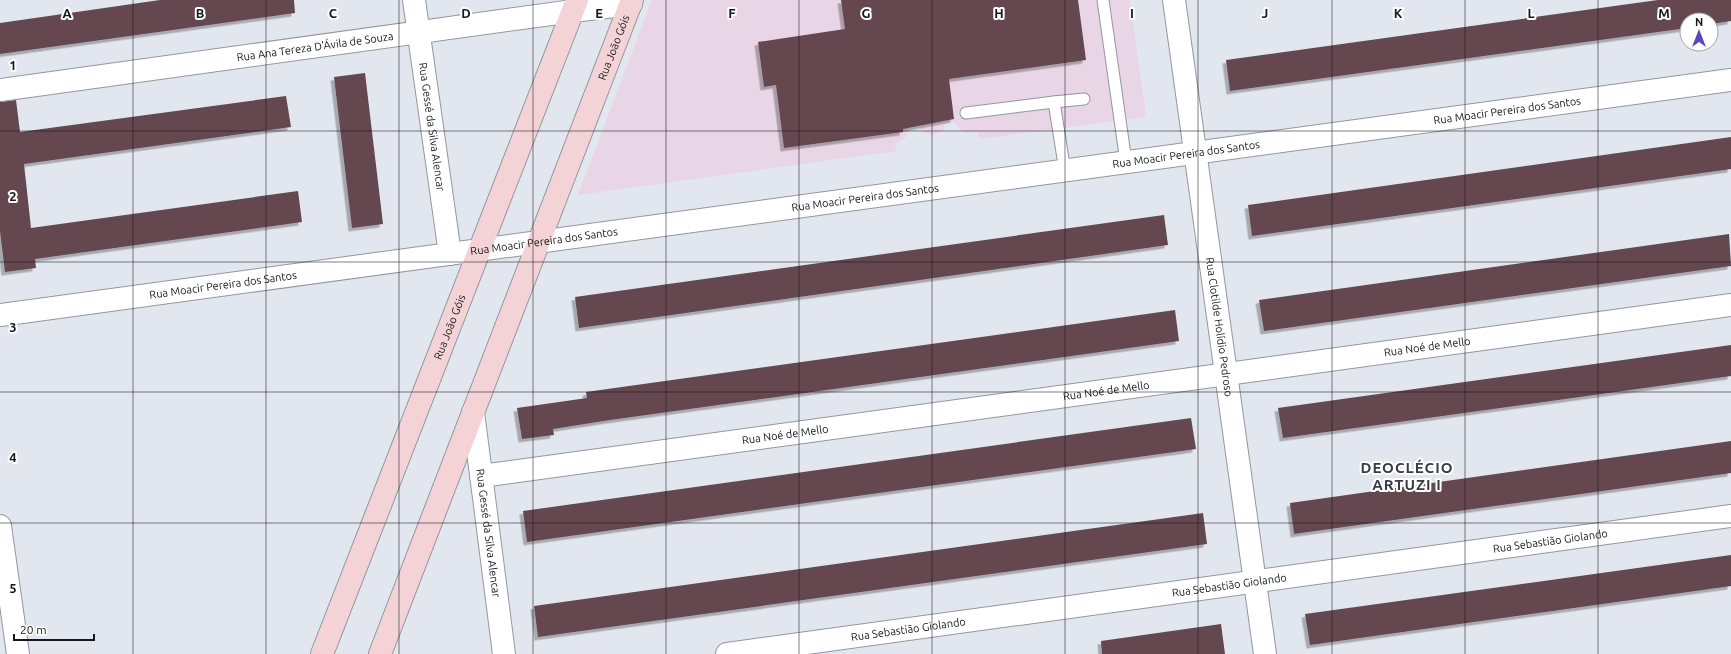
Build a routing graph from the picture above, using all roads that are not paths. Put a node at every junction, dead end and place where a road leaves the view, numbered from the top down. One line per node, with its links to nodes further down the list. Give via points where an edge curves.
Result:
1 (414, 0): 6 (street, Rua Gessé da Silva Alencar)
2 (1103, 0): 13 (lane)
3 (1174, 0): 12 (street, Rua Clotilde Holídio Pedroso)
4 (631, 2): 5 (street, Rua Ana Tereza D'Ávila de Souza); 15 (street, Rua João Góis)
5 (575, 5): 6 (street, Rua Ana Tereza D'Ávila de Souza); 16 (street, Rua João Góis)
6 (419, 33): 8 (street, Rua Ana Tereza D'Ávila de Souza); 17 (street, Rua Gessé da Silva Alencar)
7 (1731, 80): 12 (street, Rua Moacir Pereira dos Santos)
8 (0, 90)
9 (1084, 99): 10 (lane)
10 (1054, 102): 11 (lane); 14 (lane)
11 (966, 113)
12 (1196, 153): 13 (street, Rua Moacir Pereira dos Santos); 20 (street, Rua Clotilde Holídio Pedroso)
13 (1126, 162): 14 (street, Rua Moacir Pereira dos Santos)
14 (1065, 171): 15 (street, Rua Moacir Pereira dos Santos)
15 (538, 242): 16 (street, Rua Moacir Pereira dos Santos); 21 (street, Rua João Góis)
16 (479, 251): 17 (street, Rua Moacir Pereira dos Santos); 27 (street, Rua João Góis)
17 (450, 254): 19 (street, Rua Moacir Pereira dos Santos)
18 (1731, 306): 20 (street, Rua Noé de Mello)
19 (0, 315)
20 (1226, 374): 22 (street, Rua Noé de Mello); 25 (street, Rua Clotilde Holídio Pedroso)
21 (473, 412): 22 (street, Rua Gessé da Silva Alencar); 28 (street, Rua João Góis)
22 (481, 476): 29 (street, Rua Gessé da Silva Alencar)
23 (1731, 516): 25 (street, Rua Sebastião Giolando)
24 (1, 537): 26 (street)
25 (1255, 582): 30 (street, Rua Sebastião Giolando); 31 (street, Rua Clotilde Holídio Pedroso)
26 (18, 654)
27 (322, 654)
28 (380, 654)
29 (504, 654)
30 (727, 654)
31 (1265, 654)

